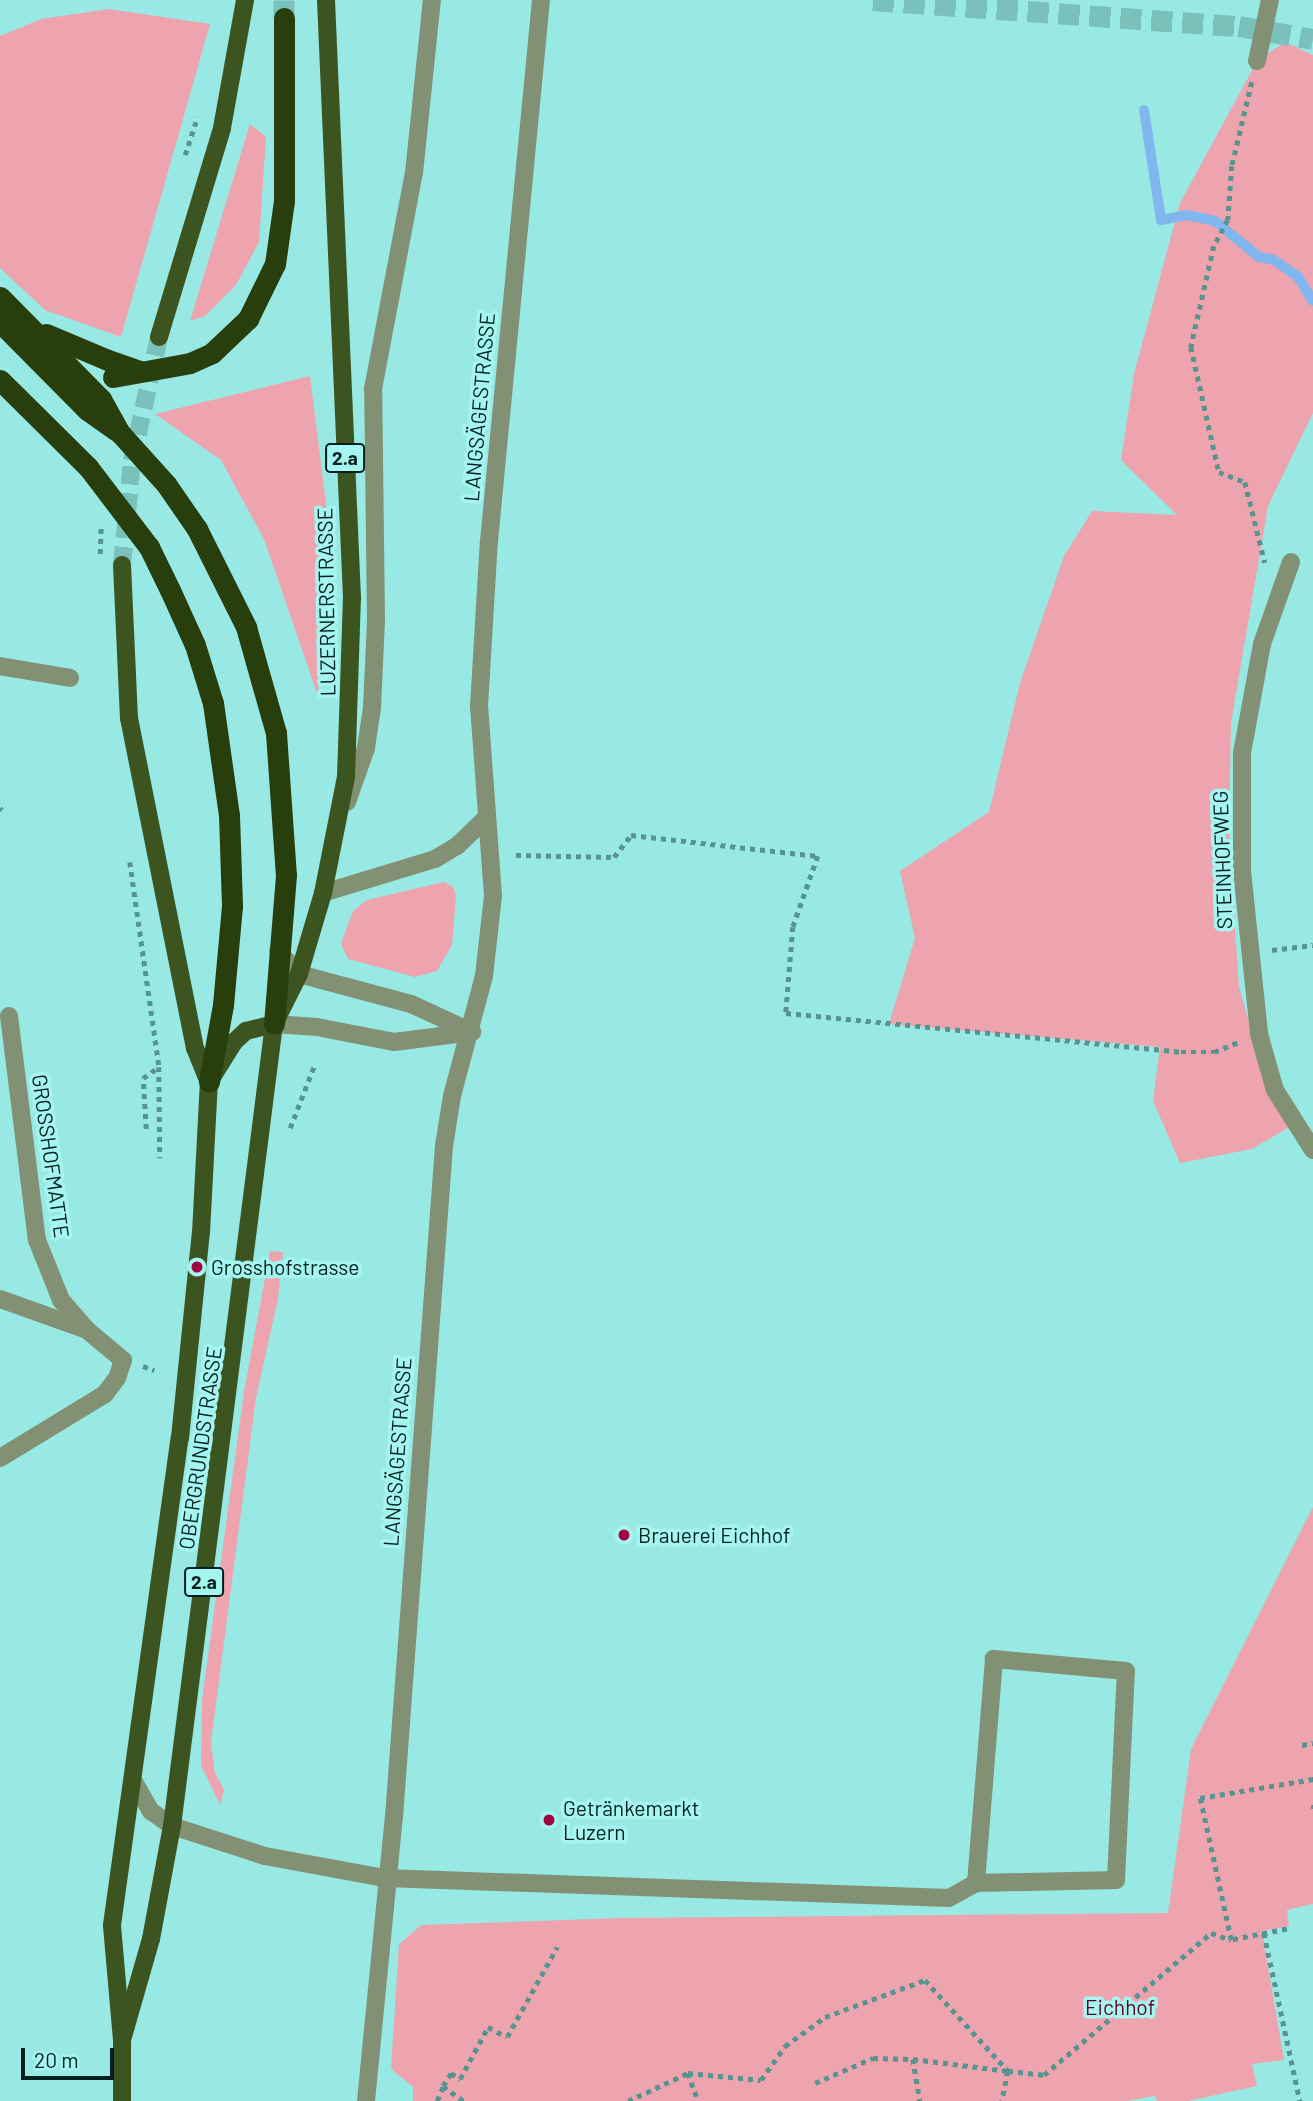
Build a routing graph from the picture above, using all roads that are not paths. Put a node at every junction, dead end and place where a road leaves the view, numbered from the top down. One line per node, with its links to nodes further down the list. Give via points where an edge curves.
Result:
1 (245, 0): 10 (main road, via 222,128)
2 (326, 0): 19 (main road, LUZERNERSTRASSE / 2.a, via 352,598 350,728)
3 (432, 0): 19 (street, via 414,173 373,389 376,621 372,708 366,748)
4 (541, 0): 20 (street, LANGSÄGESTRASSE, via 489,541 480,729)
5 (1270, 0): 7 (street)
6 (284, 18): 12 (highway, bridge, via 284,201 275,264 248,319 212,353 190,363 145,373)
7 (1257, 61)
8 (0, 297): 9 (highway)
9 (14, 327): 11 (highway); 12 (highway); 14 (highway)
10 (159, 337)
11 (69, 366): 12 (highway); 14 (highway)
12 (111, 368)
13 (0, 380): 27 (highway, bridge, via 88,467 149,547 195,645 213,703 229,815 232,906 223,1004)
14 (94, 405): 22 (highway, bridge, via 166,484 197,530 246,627 276,733 286,875)
15 (1291, 562): 28 (street, STEINHOFWEG, via 1262,644 1242,753 1242,871 1259,1034 1275,1090)
16 (122, 565): 27 (main road, 2.a, via 129,718 195,1048)
17 (0, 666): 18 (street)
18 (70, 678)
19 (341, 818): 21 (main road, LUZERNERSTRASSE / 2.a)
20 (486, 818): 21 (street, via 457,846 435,859); 26 (street, LANGSÄGESTRASSE, via 493,897)
21 (323, 892): 23 (main road, LUZERNERSTRASSE / 2.a)
22 (278, 951): 23 (street); 25 (highway)
23 (299, 974): 25 (main road, LUZERNERSTRASSE / 2.a); 26 (street, via 411,1004)
24 (9, 1016): 30 (street, GROSSHOFMATTE, via 37,1240 61,1300)
25 (274, 1024): 26 (street, via 394,1042); 27 (main road, via 246,1031); 33 (main road, OBERGRUNDSTRASSE / 2.a)
26 (472, 1032): 34 (street, LANGSÄGESTRASSE, via 452,1096 444,1146 394,1817)
27 (209, 1082): 32 (main road, OBERGRUNDSTRASSE / 2.a, via 201,1233 181,1427)
28 (1313, 1150)
29 (0, 1299): 30 (street, GROSSHOFMATTE)
30 (87, 1330): 31 (street, GROSSHOFMATTE, via 122,1360 117,1378 105,1394)
31 (0, 1458)
32 (134, 1782): 33 (street, via 151,1811); 36 (main road, OBERGRUNDSTRASSE / 2.a, via 113,1925)
33 (172, 1826): 34 (street, via 265,1856); 36 (main road, OBERGRUNDSTRASSE / 2.a, via 151,1939)
34 (385, 1878): 35 (street, via 949,1898); 38 (street, LANGSÄGESTRASSE)
35 (976, 1883): 35 (street, via 994,1659 1126,1671 1116,1880)
36 (122, 2040): 37 (main road, OBERGRUNDSTRASSE / 2.a)
37 (122, 2101)
38 (366, 2101)

